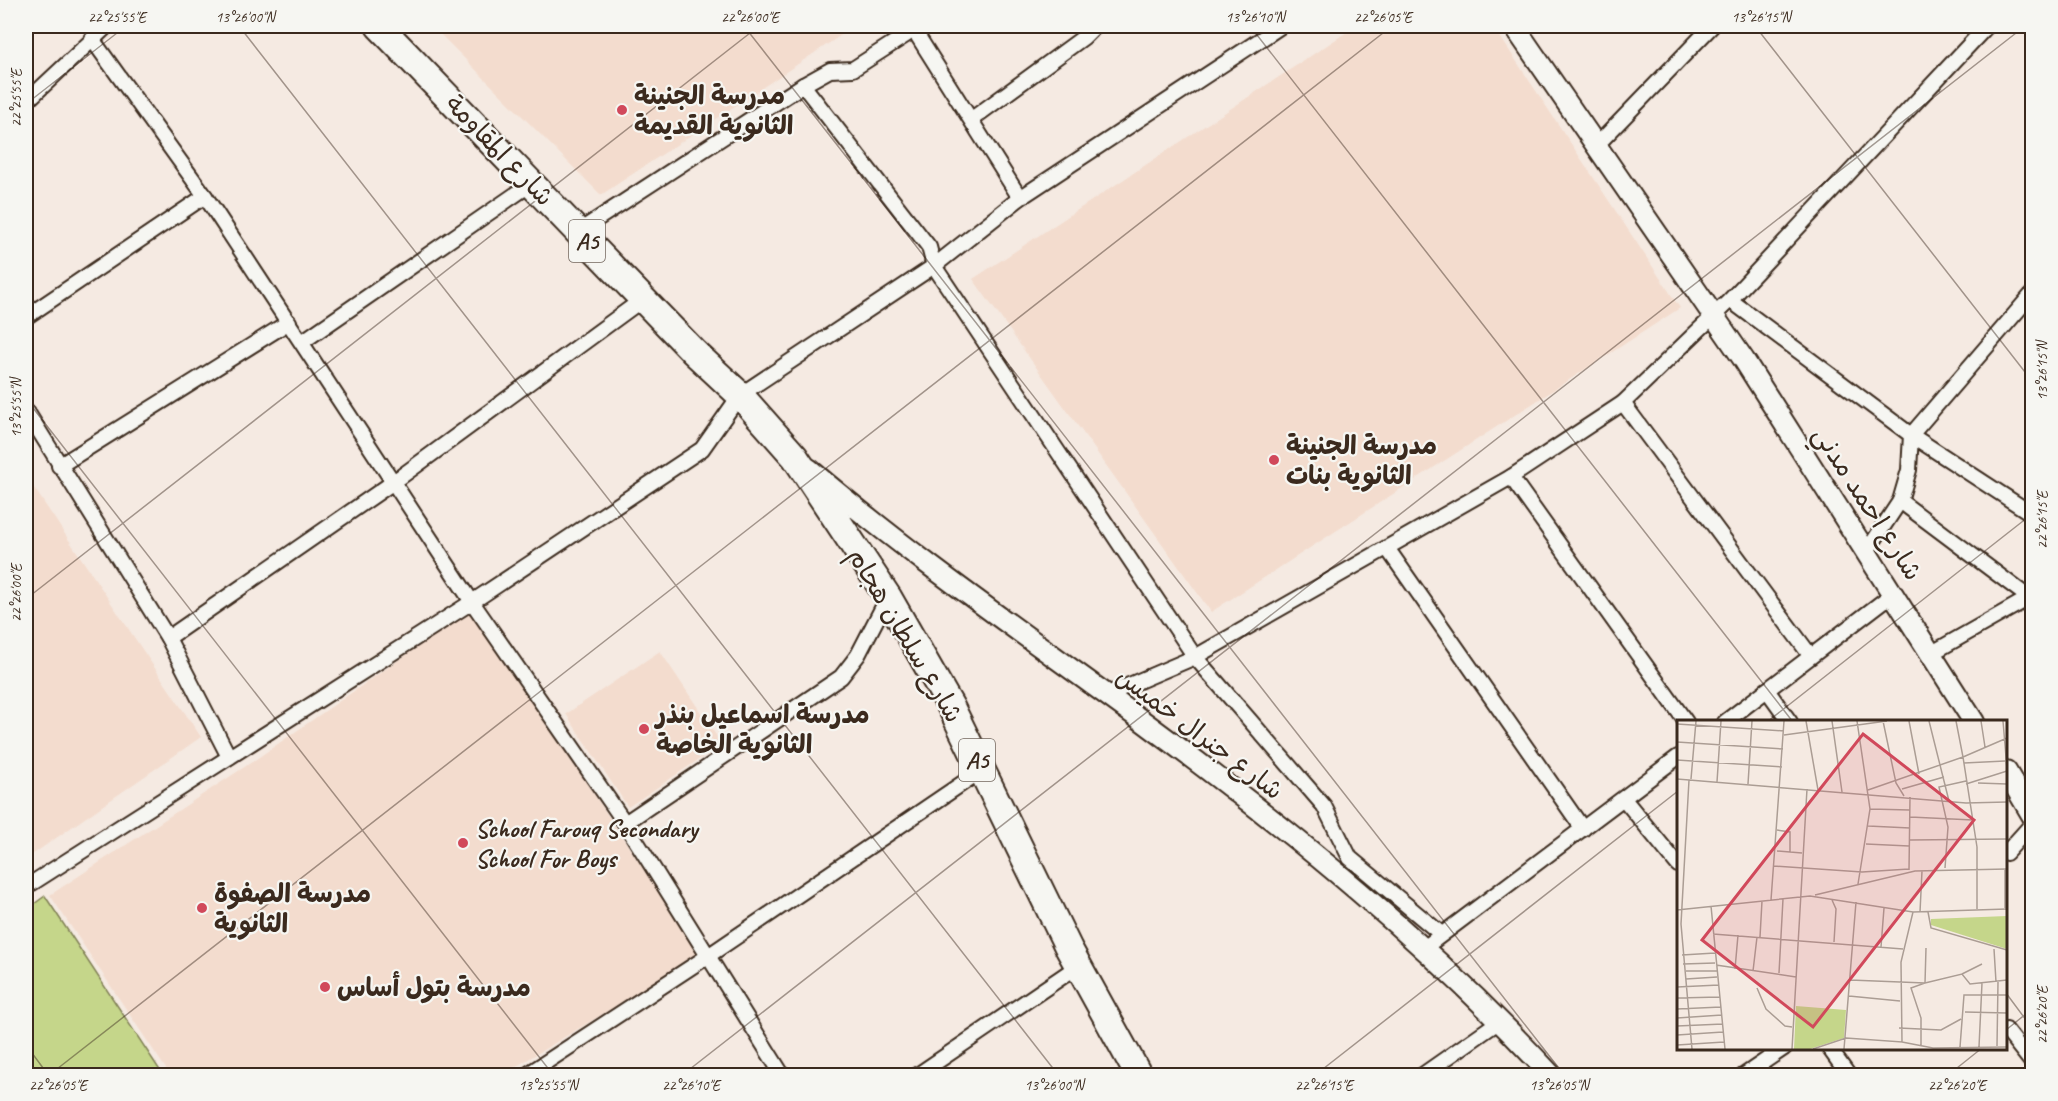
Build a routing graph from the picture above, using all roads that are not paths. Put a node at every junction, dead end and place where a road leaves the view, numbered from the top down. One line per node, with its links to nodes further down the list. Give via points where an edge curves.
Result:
1 (107, 26): 9 (street)
2 (379, 26): 14 (highway, شارع المقاومة / A5)
3 (1095, 26): 12 (street)
4 (1281, 26): 16 (street)
5 (1514, 26): 13 (main road, شارع احمد مدني)
6 (1712, 26): 13 (street)
7 (1987, 26): 21 (street)
8 (917, 28): 10 (street, via 853,69 830,70); 12 (street)
9 (92, 39): 11 (street); 15 (street)
10 (803, 85): 17 (street); 18 (street, via 924,240)
11 (26, 102)
12 (972, 119): 16 (street)
13 (1595, 147): 22 (main road, شارع احمد مدني)
14 (532, 183): 17 (highway, شارع المقاومة / A5); 25 (street)
15 (205, 196): 23 (street); 24 (street)
16 (1020, 198): 18 (street)
17 (579, 231): 20 (highway, شارع المقاومة / A5)
18 (934, 266): 26 (street); 45 (street)
19 (2032, 294): 29 (street)
20 (644, 299): 26 (highway, شارع المقاومة / A5); 33 (street)
21 (1730, 300): 22 (street); 29 (street)
22 (1713, 316): 27 (street); 37 (main road, شارع احمد مدني)
23 (26, 317)
24 (289, 322): 25 (street); 31 (street)
25 (302, 342): 33 (street)
26 (740, 395): 30 (highway, شارع المقاومة / A5); 41 (street, via 702,449)
27 (1623, 404): 32 (street); 44 (street)
28 (26, 410): 31 (street)
29 (1911, 435): 34 (street, via 1909,470); 35 (street)
30 (795, 457): 39 (highway, شارع سلطان هجام / A5); 47 (main road, شارع جنرال خميس / A5, via 888,533)
31 (59, 466): 42 (street)
32 (1511, 477): 36 (street); 48 (street)
33 (395, 481): 41 (street); 42 (street)
34 (1900, 501): 37 (street); 40 (street)
35 (2032, 514)
36 (1387, 548): 45 (street); 60 (street)
37 (1867, 550): 38 (main road, شارع احمد مدني)
38 (1894, 593): 43 (main road, شارع احمد مدني); 44 (street)
39 (888, 597): 54 (highway, شارع سلطان هجام / A5, via 926,660); 58 (street, via 858,655 841,677)
40 (2031, 599): 43 (street)
41 (472, 602): 52 (street); 58 (street)
42 (168, 638): 52 (street)
43 (1932, 653): 51 (main road, شارع احمد مدني)
44 (1810, 655): 46 (street)
45 (1195, 657): 47 (street); 64 (street, via 1324,806 1350,858)
46 (1767, 690): 49 (street); 50 (street)
47 (1106, 695): 65 (main road, شارع جنرال خميس / A5, via 1331,868)
48 (1685, 720)
49 (1728, 720)
50 (1789, 720)
51 (1973, 720)
52 (229, 757): 63 (street)
53 (1677, 758): 56 (street)
54 (982, 770): 66 (street); 67 (highway, شارع سلطان هجام / A5)
55 (2007, 773): 57 (main road)
56 (1624, 799): 60 (street); 62 (street)
57 (2032, 815)
58 (625, 823): 66 (street)
59 (2032, 824): 61 (street)
60 (1583, 829): 64 (street)
61 (2007, 852)
62 (1677, 864)
63 (26, 887)
64 (1440, 933): 65 (street)
65 (1424, 948): 68 (main road, شارع جنرال خميس / A5)
66 (708, 956): 73 (street); 74 (street)
67 (1078, 966): 75 (street); 76 (highway, شارع سلطان هجام / A5)
68 (1501, 1020): 77 (street); 78 (main road, شارع جنرال خميس / A5)
69 (2007, 1031): 72 (street)
70 (1781, 1050): 79 (street)
71 (1830, 1050): 80 (street)
72 (2032, 1063)
73 (525, 1076)
74 (783, 1076)
75 (916, 1076)
76 (1139, 1076)
77 (1421, 1076)
78 (1552, 1076)
79 (1743, 1076)
80 (1849, 1076)

